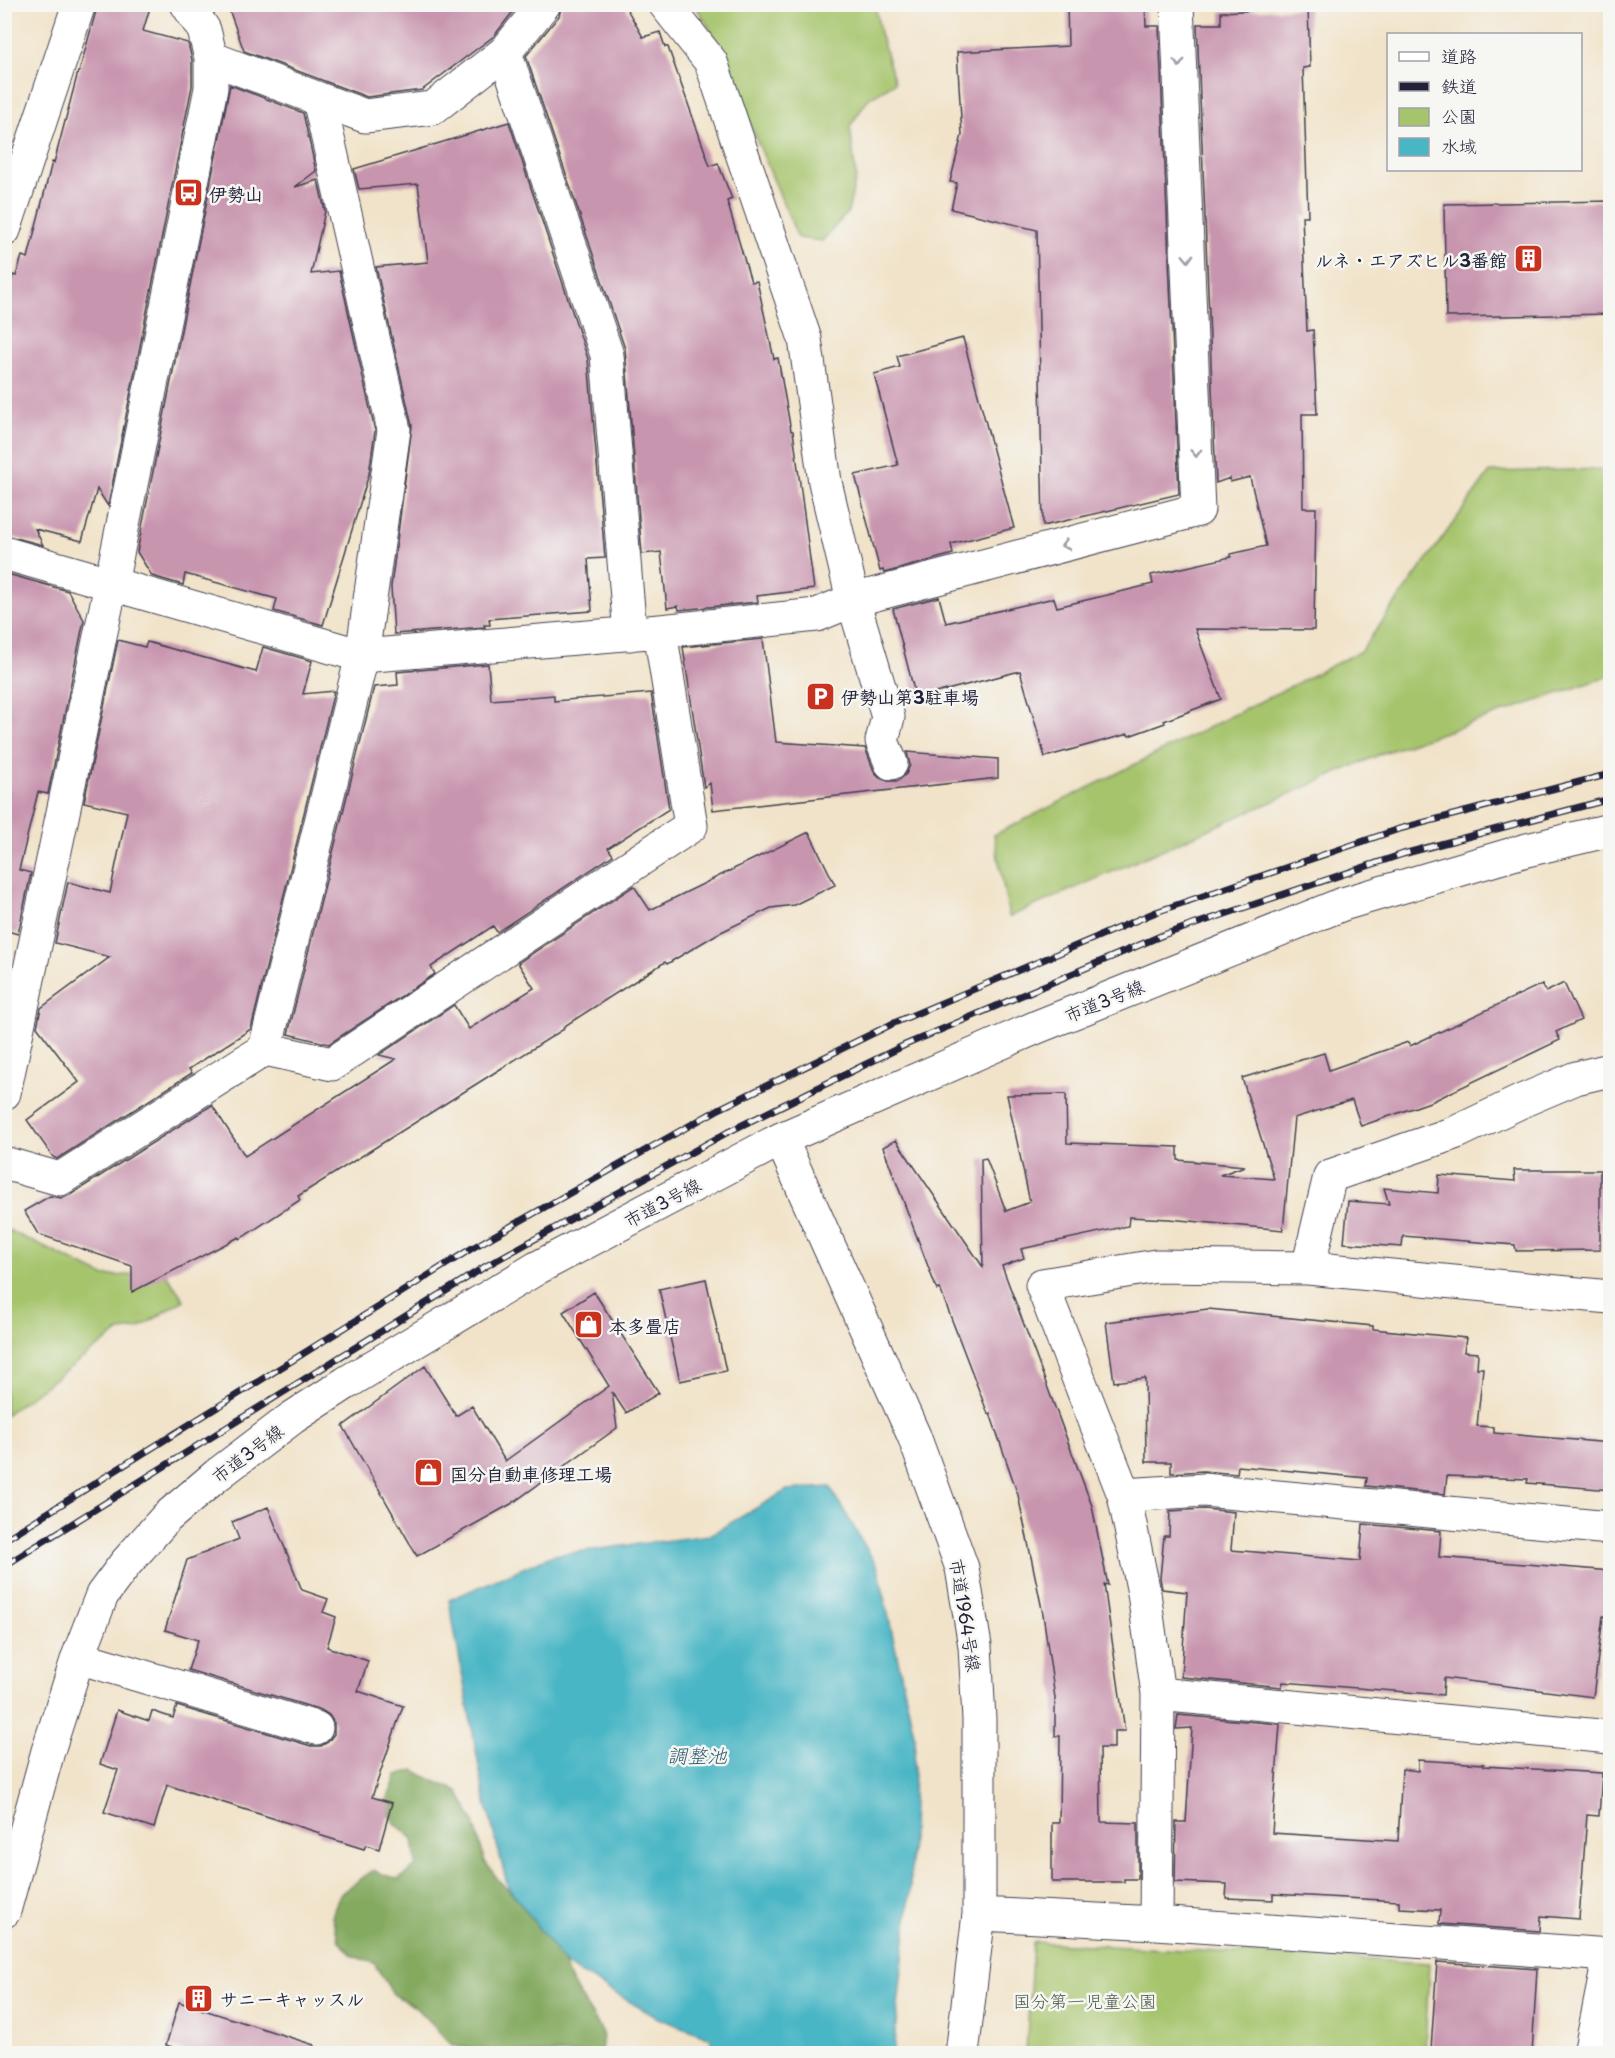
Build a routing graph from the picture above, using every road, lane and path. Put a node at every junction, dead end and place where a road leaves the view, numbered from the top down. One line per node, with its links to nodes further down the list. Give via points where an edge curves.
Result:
1 (79, 4): 9 (street)
2 (188, 4): 7 (street, via 204,30)
3 (544, 4): 6 (street)
4 (665, 4): 13 (street, via 711,62 805,339 825,482)
5 (1177, 4): 13 (street, one-way to 13, via 1198,510)
6 (505, 52): 8 (street, via 433,108 365,116); 14 (street, via 607,356)
7 (211, 58): 8 (street); 12 (street, via 211,88)
8 (319, 99): 15 (street, via 394,430)
9 (16, 155): 10 (street)
10 (4, 230)
11 (4, 553): 12 (street)
12 (111, 584): 15 (street); 20 (street)
13 (853, 600): 14 (street, via 817,615); 16 (street, via 888,717 882,741)
14 (645, 632): 15 (street); 18 (street, via 691,826 332,1064)
15 (362, 656): 18 (street)
16 (891, 763)
17 (1611, 830): 21 (street, 市道3号線, via 1523,850 1343,904 1037,1027)
18 (265, 1049): 22 (street, via 60,1179)
19 (1611, 1070): 23 (street, via 1576,1078 1457,1132 1330,1176)
20 (4, 1093)
21 (781, 1139): 27 (street, 市道3号線, via 537,1268 292,1418 166,1518 102,1595); 32 (street, 市道1964号線, via 914,1436 962,1568 975,1646)
22 (4, 1163)
23 (1308, 1268): 24 (street); 25 (street, via 1156,1266 1042,1285)
24 (1611, 1297)
25 (1124, 1495): 26 (street, via 1204,1490); 28 (street, via 1144,1593)
26 (1611, 1528)
27 (78, 1657): 29 (street); 31 (street, 市道3号線)
28 (1158, 1694): 30 (street); 33 (street)
29 (316, 1728)
30 (1611, 1737)
31 (4, 1911)
32 (979, 1914): 33 (street); 35 (street, 市道1964号線)
33 (1156, 1923): 34 (street)
34 (1610, 1955): 36 (street)
35 (962, 2054)
36 (1590, 2054)

